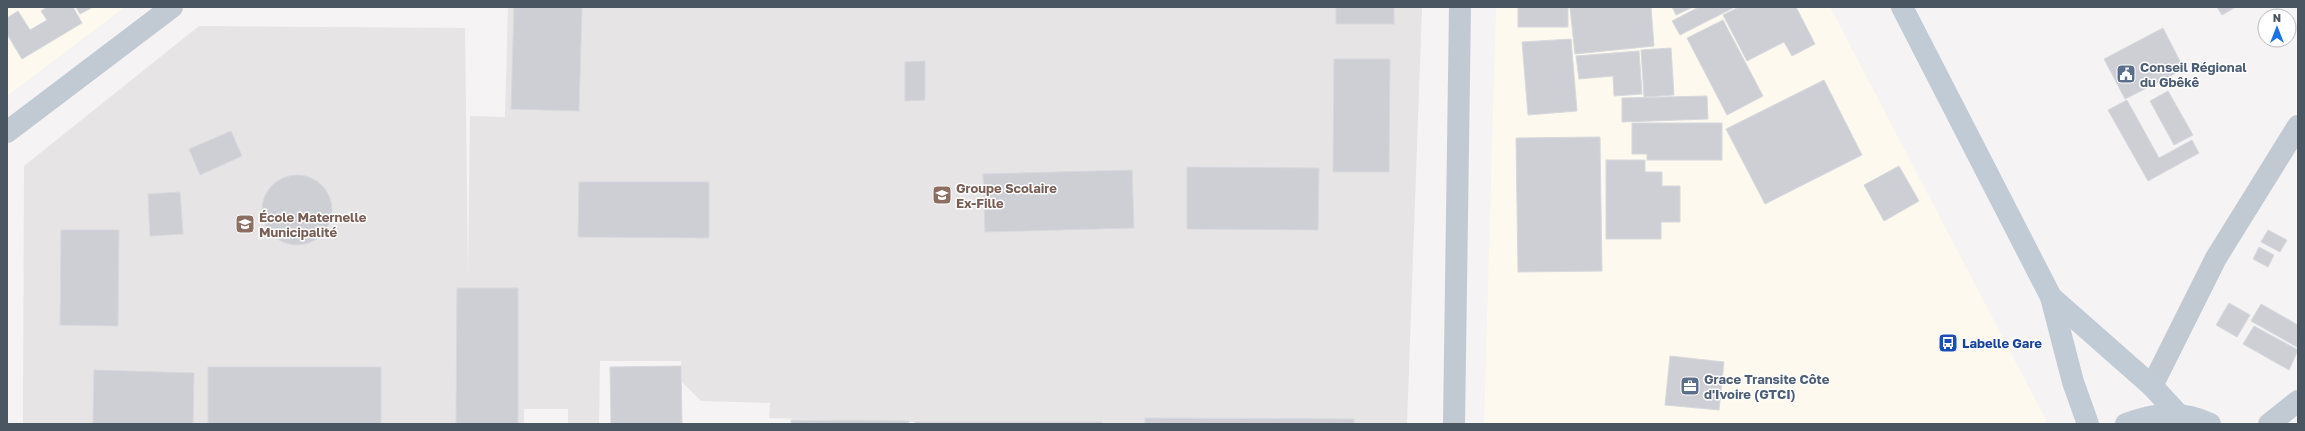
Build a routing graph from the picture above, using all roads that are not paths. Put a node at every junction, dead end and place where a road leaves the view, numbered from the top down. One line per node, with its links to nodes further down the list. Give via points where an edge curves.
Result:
1 (172, 7): 5 (street)
2 (1460, 7): 10 (street)
3 (1902, 7): 6 (main road)
4 (2298, 126): 7 (street, via 2216,258)
5 (7, 132)
6 (2051, 297): 7 (main road); 11 (main road, via 2073,382)
7 (2152, 386): 9 (main road)
8 (2298, 401): 14 (street)
9 (2179, 414): 12 (main road, via 2149,416); 13 (main road)
10 (1454, 424)
11 (2088, 424)
12 (2126, 424)
13 (2210, 424)
14 (2269, 424)

